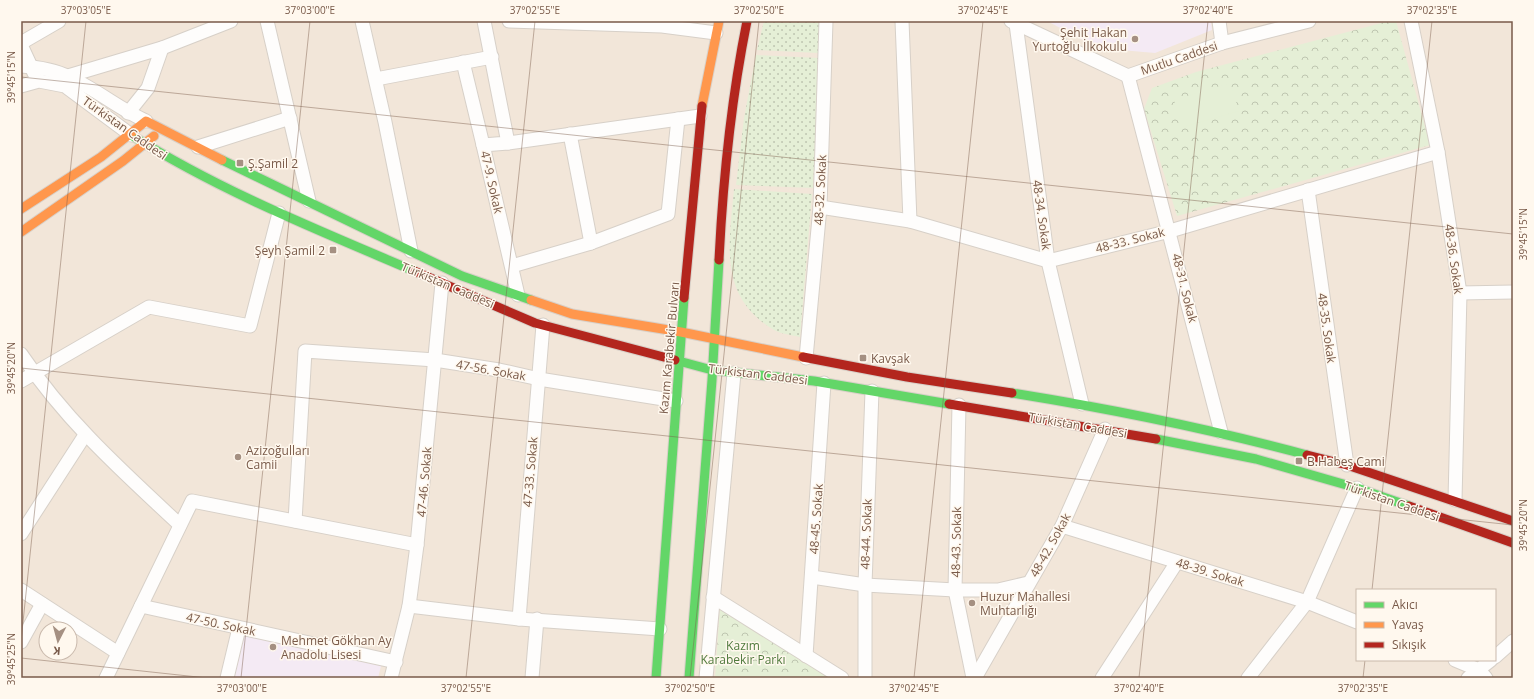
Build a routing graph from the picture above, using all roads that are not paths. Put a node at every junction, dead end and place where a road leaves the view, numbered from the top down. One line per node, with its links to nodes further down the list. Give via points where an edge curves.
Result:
1 (59, 21): 16 (street)
2 (231, 21): 17 (street)
3 (267, 21): 28 (street)
4 (362, 21): 23 (street)
5 (484, 21): 18 (street, 47-9. Sokak)
6 (509, 21): 14 (street)
7 (747, 21): 57 (street, via 735,83 725,168)
8 (826, 21): 41 (street, 48-32. Sokak)
9 (902, 21): 44 (street)
10 (1219, 21): 15 (street)
11 (1308, 21): 15 (street, Mutlu Caddesi)
12 (1411, 21): 38 (street, 48-36. Sokak)
13 (1013, 22): 22 (street, Mutlu Caddesi); 49 (street, 48-34. Sokak)
14 (718, 27): 27 (street, Kazım Karabekir Bulvarı)
15 (1222, 43): 22 (street, Mutlu Caddesi)
16 (21, 44): 20 (street)
17 (162, 48): 21 (street); 26 (street, via 148,88)
18 (492, 57): 19 (street); 34 (street, 47-9. Sokak)
19 (463, 62): 23 (street); 36 (street)
20 (26, 67): 21 (street, Türkistan Caddesi); 24 (street)
21 (68, 76): 26 (street, Türkistan Caddesi)
22 (1128, 76): 45 (street, 48-31. Sokak)
23 (376, 79): 48 (street)
24 (39, 81): 25 (street); 33 (street, Türkistan Caddesi, via 65,86)
25 (21, 86)
26 (128, 113): 30 (street, Türkistan Caddesi)
27 (700, 116): 29 (street); 56 (street, Kazım Karabekir Bulvarı)
28 (290, 118): 37 (street); 40 (street)
29 (678, 119): 32 (street); 47 (street, via 668,214)
30 (146, 121): 31 (street, Türkistan Caddesi); 33 (street)
31 (161, 130): 35 (street); 37 (street, Türkistan Caddesi)
32 (570, 134): 34 (street); 47 (street)
33 (131, 135): 35 (street, Türkistan Caddesi); 42 (street, via 80,172)
34 (508, 143): 36 (street, 47-9. Sokak)
35 (145, 144): 43 (street, Türkistan Caddesi, via 171,160); 46 (street)
36 (483, 145): 50 (street, 47-9. Sokak)
37 (198, 147): 40 (street, Türkistan Caddesi)
38 (1438, 152): 39 (street, 48-33. Sokak); 53 (street, 48-36. Sokak)
39 (1308, 190): 45 (street, 48-33. Sokak); 75 (street, 48-35. Sokak)
40 (309, 201): 48 (street, Türkistan Caddesi)
41 (820, 207): 44 (street, 48-33. Sokak); 59 (street, 48-32. Sokak)
42 (21, 209)
43 (279, 213): 51 (street, Türkistan Caddesi); 64 (street, via 250,326 149,307)
44 (910, 221): 49 (street, 48-33. Sokak)
45 (1170, 231): 49 (street, 48-33. Sokak); 73 (street, 48-31. Sokak)
46 (21, 232)
47 (591, 243): 50 (street)
48 (411, 251): 54 (street, Türkistan Caddesi, via 462,276)
49 (1048, 261): 70 (street, 48-34. Sokak)
50 (512, 266): 54 (street, 47-9. Sokak)
51 (442, 283): 55 (street, Türkistan Caddesi); 60 (street, 47-46. Sokak)
52 (1513, 292): 53 (street)
53 (1460, 293): 77 (street, 48-36. Sokak)
54 (518, 295): 56 (street, Türkistan Caddesi, via 572,314)
55 (543, 325): 61 (street, Türkistan Caddesi); 65 (street, 47-33. Sokak)
56 (681, 332): 57 (street, Türkistan Caddesi); 61 (street, Kazım Karabekir Bulvarı)
57 (715, 338): 59 (street, Türkistan Caddesi); 62 (street)
58 (21, 354): 64 (street)
59 (806, 358): 70 (street, Türkistan Caddesi, via 907,377)
60 (435, 360): 65 (street, 47-56. Sokak); 79 (street, 47-56. Sokak, via 305,351); 84 (street, 47-46. Sokak)
61 (679, 361): 62 (street, Türkistan Caddesi); 69 (street, Kazım Karabekir Bulvarı)
62 (712, 370): 63 (street, Türkistan Caddesi); 115 (street)
63 (734, 373): 67 (street, Türkistan Caddesi); 91 (street)
64 (34, 374): 66 (street); 74 (street)
65 (539, 379): 69 (street, 47-56. Sokak); 96 (street, 47-33. Sokak)
66 (21, 381)
67 (824, 383): 68 (street, Türkistan Caddesi); 86 (street, 48-45. Sokak)
68 (872, 391): 71 (street, Türkistan Caddesi); 88 (street, 48-44. Sokak)
69 (676, 401): 100 (street, Kazım Karabekir Bulvarı)
70 (1082, 404): 73 (street, Türkistan Caddesi)
71 (959, 405): 72 (street, Türkistan Caddesi); 90 (street, 48-43. Sokak)
72 (1104, 429): 76 (street, Türkistan Caddesi, via 1256,459); 81 (street, 48-42. Sokak)
73 (1221, 432): 75 (street, Türkistan Caddesi)
74 (85, 435): 80 (street); 82 (street)
75 (1347, 465): 77 (street, Türkistan Caddesi)
76 (1357, 488): 83 (street, Türkistan Caddesi); 92 (street)
77 (1455, 500): 78 (street, Türkistan Caddesi)
78 (1513, 520)
79 (295, 521): 80 (street, via 192,501); 84 (street)
80 (180, 525): 94 (street)
81 (1062, 526): 85 (street, 48-39. Sokak); 87 (street, 48-42. Sokak)
82 (21, 534)
83 (1513, 543)
84 (417, 545): 95 (street, 47-46. Sokak)
85 (1176, 562): 92 (street, 48-39. Sokak); 120 (street)
86 (812, 577): 88 (street); 104 (street, 48-45. Sokak)
87 (1028, 583): 90 (street, via 998,590); 119 (street, 48-42. Sokak)
88 (865, 585): 90 (street); 118 (street, 48-44. Sokak)
89 (21, 590): 93 (street)
90 (955, 590): 119 (street, 48-43. Sokak)
91 (713, 597): 104 (street); 116 (street)
92 (1307, 602): 98 (street, 48-39. Sokak); 121 (street)
93 (42, 604): 102 (street); 103 (street)
94 (141, 606): 99 (street, 47-50. Sokak); 103 (street)
95 (409, 606): 96 (street); 108 (street, 47-46. Sokak)
96 (519, 619): 97 (street)
97 (537, 620): 100 (street); 113 (street)
98 (1356, 622)
99 (239, 628): 108 (street, 47-50. Sokak); 111 (street)
100 (660, 629): 114 (street, Kazım Karabekir Bulvarı)
101 (1513, 641): 105 (street)
102 (21, 642)
103 (118, 653): 110 (street)
104 (806, 656): 117 (street)
105 (1496, 656)
106 (1457, 661): 109 (street)
107 (1490, 661): 109 (street)
108 (396, 662): 112 (street, 47-46. Sokak)
109 (1483, 674): 122 (street)
110 (106, 678)
111 (227, 678)
112 (391, 678)
113 (532, 678)
114 (656, 678)
115 (688, 678)
116 (706, 678)
117 (842, 678)
118 (865, 678)
119 (974, 678)
120 (1102, 678)
121 (1248, 678)
122 (1468, 678)

